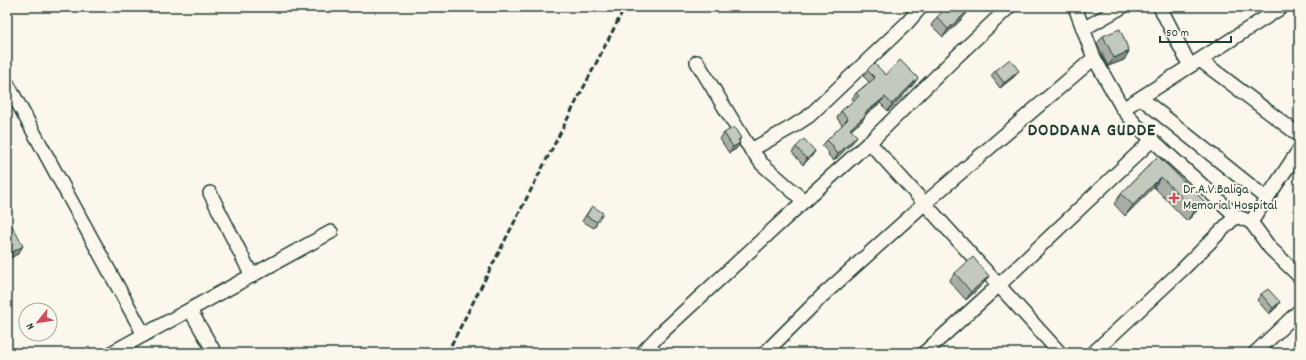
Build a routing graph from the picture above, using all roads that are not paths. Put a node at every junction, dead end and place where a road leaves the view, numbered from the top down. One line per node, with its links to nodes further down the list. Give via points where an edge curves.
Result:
1 (921, 7): 17 (street, via 809,116)
2 (1009, 7): 16 (street)
3 (1075, 7): 7 (street)
4 (1122, 7): 7 (street)
5 (1160, 7): 10 (street)
6 (1282, 7): 10 (street)
7 (1083, 29): 8 (street)
8 (1094, 58): 13 (street); 22 (street)
9 (697, 62): 17 (street)
10 (1195, 63): 12 (street); 14 (street)
11 (7, 83): 31 (street)
12 (1141, 98): 13 (street); 20 (street)
13 (1123, 109): 15 (street, via 1136,126)
14 (1299, 135)
15 (1152, 140): 23 (street); 28 (street)
16 (869, 142): 21 (street); 22 (street)
17 (751, 150): 21 (street, via 762,164)
18 (1299, 150): 20 (street)
19 (210, 193): 26 (street)
20 (1266, 199): 24 (street)
21 (804, 201): 34 (street)
22 (924, 204): 28 (street); 35 (street, via 822,296)
23 (1236, 216): 24 (street); 38 (street)
24 (1251, 222): 27 (street, via 1270,248)
25 (332, 232): 26 (street)
26 (252, 276): 29 (street)
27 (1299, 276)
28 (998, 286): 36 (street); 37 (street)
29 (190, 310): 31 (street); 33 (street)
30 (1299, 311): 39 (street)
31 (144, 335): 32 (street)
32 (111, 353)
33 (215, 353)
34 (642, 353)
35 (765, 353)
36 (924, 353)
37 (1060, 353)
38 (1093, 353)
39 (1255, 353)

